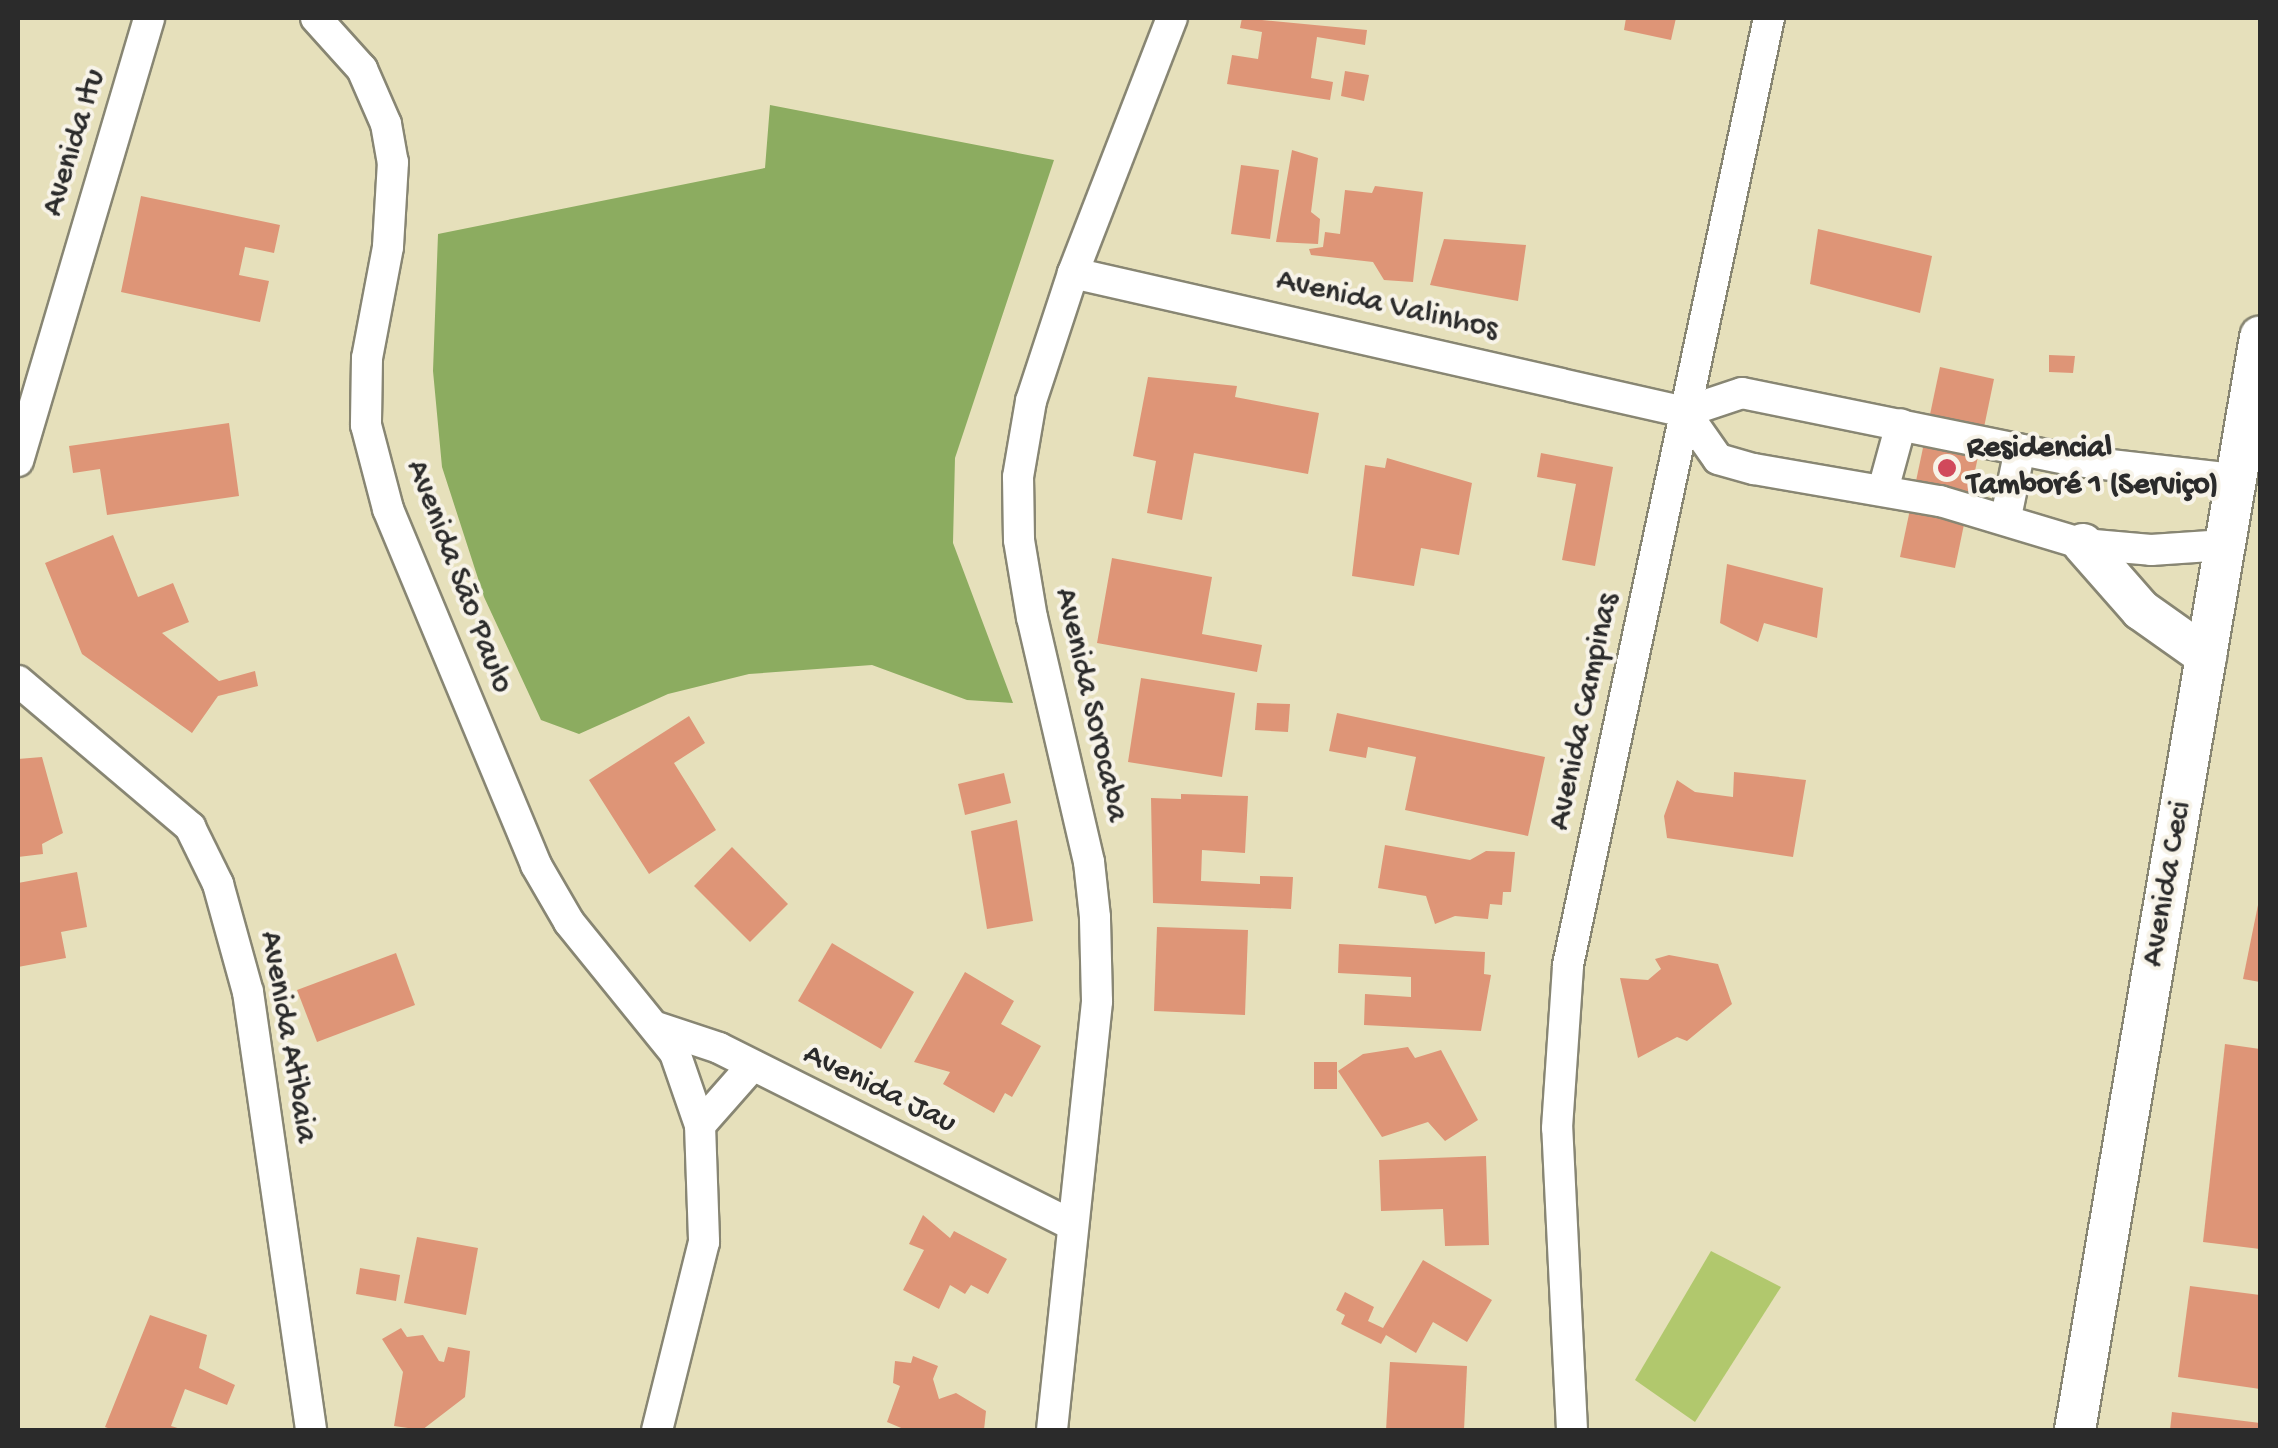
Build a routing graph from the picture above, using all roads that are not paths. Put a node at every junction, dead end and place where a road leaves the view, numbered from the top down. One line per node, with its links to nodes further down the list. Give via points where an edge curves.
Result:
1 (149, 18): 10 (street, Avenida Itu)
2 (316, 18): 18 (street, Avenida São Paulo, via 362,68 386,124 393,162 366,408 388,509 536,865 569,922)
3 (1172, 18): 5 (street, Avenida Sorocaba)
4 (1770, 18): 7 (street, Avenida Campinas)
5 (1073, 273): 7 (street, Avenida Valinhos); 21 (street, Avenida Sorocaba, via 1031,401 1018,477 1019,540 1032,618 1089,862 1095,918 1096,1000)
6 (2260, 337): 11 (main road, Avenida Ceci)
7 (1685, 412): 8 (street, via 1742,393); 12 (street, via 1718,459); 25 (street, Avenida Campinas, via 1561,1018 1557,1128)
8 (1901, 424): 9 (street); 12 (street)
9 (2020, 449): 11 (street); 13 (street)
10 (18, 461)
11 (2236, 479): 15 (main road, Avenida Ceci)
12 (1883, 490): 13 (street)
13 (2006, 517): 14 (street)
14 (2082, 544): 15 (street, via 2152,550); 16 (main road, via 2141,610)
15 (2225, 545): 16 (main road, Avenida Ceci)
16 (2206, 656): 26 (main road, Avenida Ceci)
17 (18, 681): 22 (street, Avenida Atibaia, via 190,827 218,884 248,992)
18 (656, 1027): 19 (street, Avenida Jau); 20 (street, Avenida São Paulo, via 675,1054)
19 (752, 1066): 20 (street); 21 (street, Avenida Jau)
20 (700, 1125): 23 (street, Avenida São Paulo, via 704,1242)
21 (1069, 1223): 24 (street, Avenida Sorocaba)
22 (310, 1430)
23 (658, 1430)
24 (1052, 1430)
25 (1572, 1430)
26 (2075, 1430)

